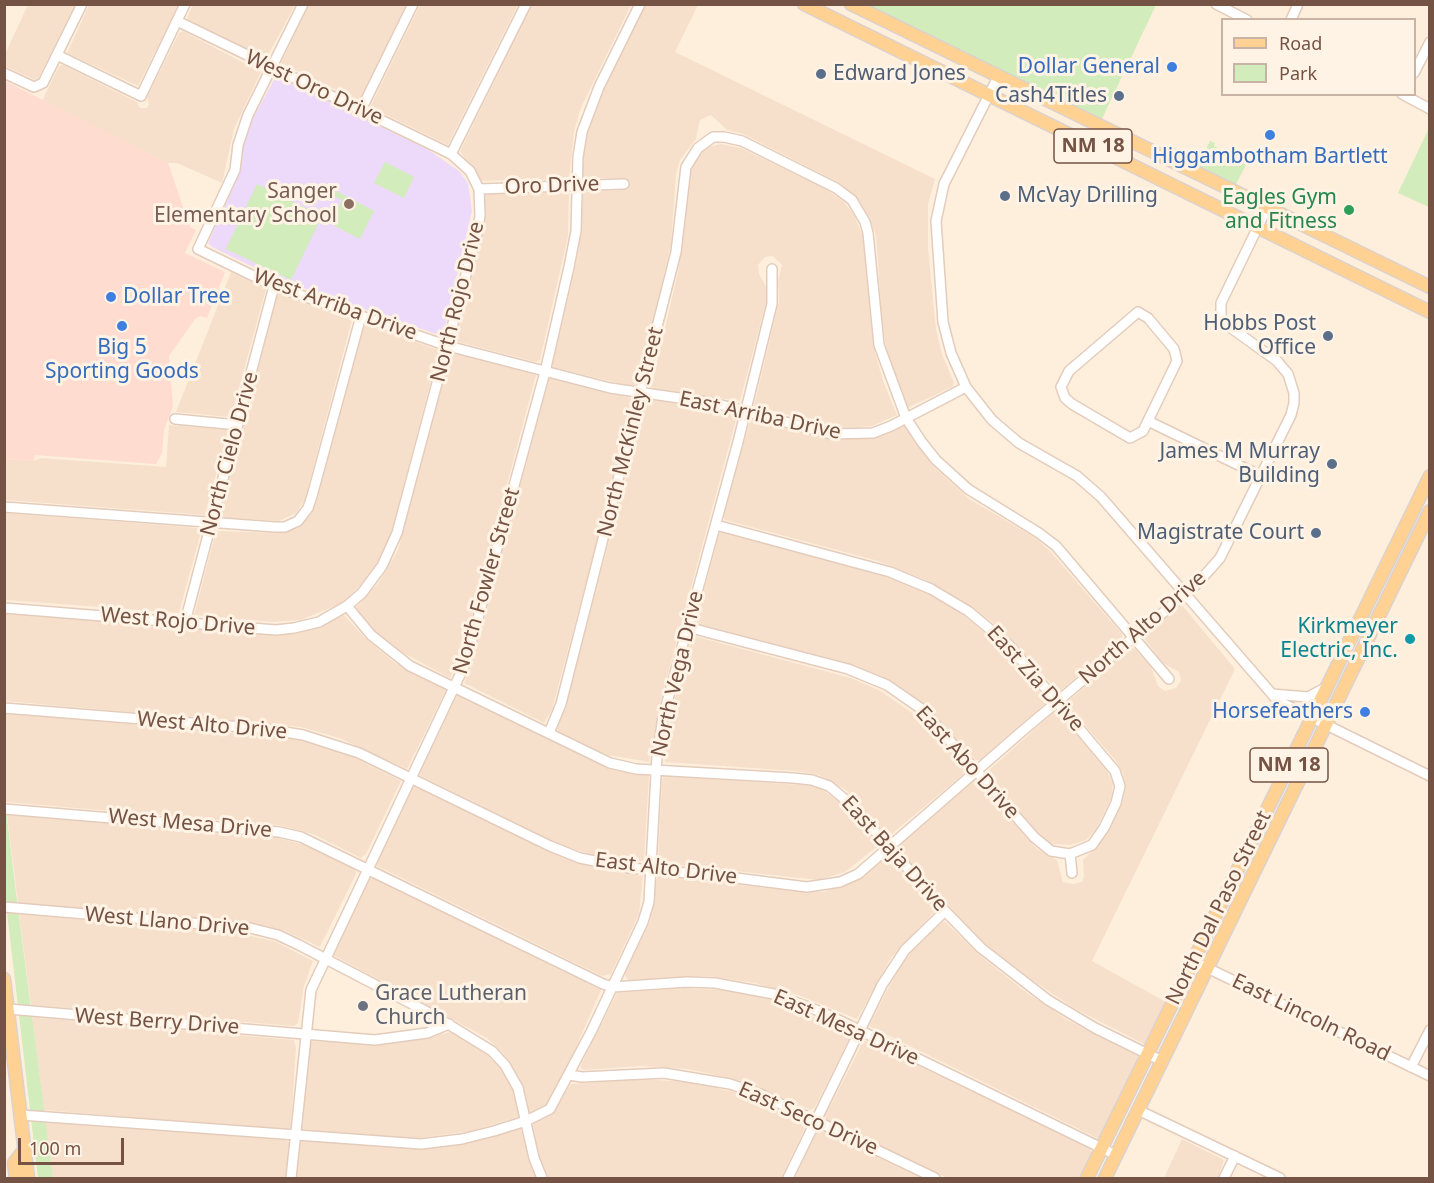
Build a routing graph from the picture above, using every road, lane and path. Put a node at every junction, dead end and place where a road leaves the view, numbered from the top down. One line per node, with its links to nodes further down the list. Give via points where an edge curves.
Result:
1 (82, 4): 15 (street)
2 (185, 4): 13 (street)
3 (303, 4): 16 (street)
4 (413, 4): 23 (street)
5 (526, 4): 24 (street)
6 (640, 4): 26 (street, North Fowler Street, via 588,111 578,157)
7 (804, 4): 20 (main road, NM 18)
8 (851, 4): 19 (main road, NM 18)
9 (1216, 4): 11 (street)
10 (1298, 4): 12 (street)
11 (1243, 18)
12 (1292, 18)
13 (177, 21): 15 (street, via 141,96); 16 (street, West Oro Drive)
14 (1430, 42): 17 (street)
15 (57, 55): 18 (street, via 37,87)
16 (272, 67): 23 (street, West Oro Drive); 32 (street, West Arriba Drive, via 240,136 229,186 198,249)
17 (1416, 69)
18 (4, 73)
19 (998, 76): 20 (street); 28 (main road, NM 18)
20 (988, 95): 29 (main road, NM 18); 39 (street, via 944,184 936,221 943,322)
21 (1405, 96): 22 (street)
22 (1430, 109)
23 (362, 110): 24 (street, West Oro Drive)
24 (451, 154): 27 (street, via 470,171)
25 (624, 183): 26 (street, Oro Drive)
26 (578, 186): 27 (street, Oro Drive); 38 (street, North Fowler Street, via 573,248)
27 (479, 189): 37 (street, North Rojo Drive, via 480,216)
28 (1267, 208): 29 (street, North Alto Drive); 31 (main road, NM 18)
29 (1257, 227): 34 (main road, NM 18); 46 (street, North Alto Drive, via 1221,310 1227,325 1277,361 1288,374 1293,390 1291,415)
30 (772, 269): 41 (street, North Vega Drive, via 772,304)
31 (1396, 271): 33 (main road, NM 18); 34 (main road)
32 (274, 286): 36 (street, West Arriba Drive); 45 (street, North Cielo Drive)
33 (1430, 287)
34 (1382, 289): 35 (main road, NM 18)
35 (1430, 312)
36 (361, 316): 37 (street, West Arriba Drive); 50 (street, via 308,508 298,521 285,527)
37 (448, 346): 38 (street, West Arriba Drive); 53 (street, North Rojo Drive, via 393,545 371,581)
38 (545, 372): 40 (street, East Arriba Drive); 60 (street, North Fowler Street, via 478,624)
39 (966, 387): 43 (street, East Arriba Drive); 52 (street, via 992,420 1019,443 1077,476 1101,497)
40 (641, 393): 41 (street, East Arriba Drive); 43 (street, North McKinley Street, via 676,252 686,167 698,148 713,138 724,137 742,141 836,188 860,212 866,222 871,252 879,345); 66 (street, North McKinley Street, via 561,704)
41 (746, 411): 43 (street, East Arriba Drive, via 845,435 873,432); 51 (street, North Vega Drive)
42 (175, 418): 45 (street)
43 (906, 418): 57 (street, via 952,476 980,499 1056,546)
44 (1148, 421): 44 (street, via 1143,432 1130,438 1072,404 1061,387 1069,371 1138,312 1148,318 1174,350 1177,361); 46 (street)
45 (238, 425): 50 (street, North Cielo Drive)
46 (1261, 476): 52 (street, North Alto Drive, via 1220,558)
47 (1430, 476): 59 (main road, North Dal Paso Street / NM 18)
48 (4, 507): 50 (street)
49 (1430, 511): 65 (main road, North Dal Paso Street / NM 18)
50 (211, 523): 55 (street, North Cielo Drive)
51 (716, 525): 56 (street, North Vega Drive); 62 (street, East Zia Drive, via 875,567 931,589 994,632)
52 (1186, 594): 57 (street, North Alto Drive); 61 (street)
53 (347, 606): 55 (street, West Rojo Drive, via 319,622 276,630); 60 (street, East Baja Drive, via 390,651 410,666)
54 (4, 608): 55 (street, West Rojo Drive)
55 (185, 622)
56 (687, 627): 67 (street, North Vega Drive, via 663,717); 68 (street, East Abo Drive, via 848,669 887,685 923,710)
57 (1132, 638): 58 (street); 62 (street, North Alto Drive)
58 (1169, 679)
59 (1327, 687): 61 (street, via 1308,697); 64 (main road, North Dal Paso Street / NM 18)
60 (455, 688): 66 (street, East Baja Drive); 70 (street, North Fowler Street)
61 (1271, 694): 64 (street)
62 (1058, 701): 68 (street, North Alto Drive); 73 (street, East Zia Drive, via 1119,779 1119,794 1104,828 1092,844)
63 (4, 708): 70 (street, West Alto Drive, via 303,735 342,746)
64 (1311, 719): 65 (street); 80 (main road, North Dal Paso Street / NM 18)
65 (1325, 726): 69 (street); 81 (main road, North Dal Paso Street / NM 18)
66 (549, 733): 67 (street, East Baja Drive, via 610,763)
67 (656, 770): 72 (street, East Baja Drive, via 821,783 844,797); 75 (street, North Vega Drive)
68 (976, 771): 72 (street, North Alto Drive); 73 (street, East Abo Drive, via 1042,845)
69 (1430, 777)
70 (412, 778): 74 (street, North Fowler Street); 75 (street, East Alto Drive, via 561,851 606,864)
71 (4, 809): 74 (street, West Mesa Drive, via 279,831 316,843)
72 (890, 847): 75 (street, East Alto Drive, via 858,874 826,886); 78 (street, East Baja Drive)
73 (1070, 854): 76 (street)
74 (367, 869): 79 (street, North Fowler Street); 83 (street, East Mesa Drive)
75 (652, 870): 83 (street, North Vega Drive, via 647,911)
76 (1072, 873)
77 (4, 907): 79 (street, West Llano Drive, via 250,928 278,935)
78 (945, 911): 86 (street, via 894,965); 89 (street, East Baja Drive, via 981,948 1048,1000)
79 (324, 959): 85 (street, West Llano Drive); 88 (street, North Fowler Street, via 311,990)
80 (1193, 961): 81 (street, East Lincoln Road); 89 (main road, North Dal Paso Street / NM 18)
81 (1208, 968): 90 (main road, North Dal Paso Street / NM 18); 91 (street, East Lincoln Road)
82 (4, 979): 84 (main road)
83 (613, 987): 86 (street, East Mesa Drive, via 687,982 737,985 790,1000); 92 (street, North Vega Drive)
84 (8, 1009): 88 (street, West Berry Drive); 95 (main road)
85 (449, 1024): 88 (street, West Berry Drive, via 428,1033 375,1040); 97 (street, West Llano Drive, via 484,1045 506,1065 518,1088)
86 (860, 1030): 96 (street); 99 (street, East Mesa Drive)
87 (1430, 1030): 91 (street)
88 (305, 1033): 98 (street, North Fowler Street)
89 (1148, 1054): 90 (street, East Baja Drive); 99 (main road, North Dal Paso Street / NM 18)
90 (1162, 1061): 94 (main road, North Dal Paso Street / NM 18)
91 (1411, 1067): 93 (street, East Lincoln Road)
92 (569, 1075): 96 (street, East Seco Drive, via 664,1073 699,1078 760,1094); 97 (street, North Vega Drive, via 550,1109)
93 (1430, 1076)
94 (1138, 1110): 101 (main road, North Dal Paso Street / NM 18); 102 (street)
95 (21, 1115): 98 (street, North Vega Drive); 100 (main road)
96 (816, 1120): 107 (street); 108 (street, East Seco Drive)
97 (526, 1121): 98 (street, North Vega Drive, via 462,1139 421,1144); 106 (street, West Llano Drive)
98 (295, 1135): 105 (street, North Fowler Street)
99 (1102, 1148): 101 (street, East Mesa Drive); 109 (main road, North Dal Paso Street / NM 18)
100 (25, 1149): 103 (main road, via 14,1163); 104 (main road)
101 (1116, 1155): 110 (main road, North Dal Paso Street / NM 18)
102 (1234, 1156): 111 (street); 112 (street)
103 (16, 1179)
104 (28, 1179)
105 (291, 1179)
106 (542, 1179)
107 (788, 1179)
108 (935, 1179)
109 (1087, 1179)
110 (1105, 1179)
111 (1224, 1179)
112 (1280, 1179)

